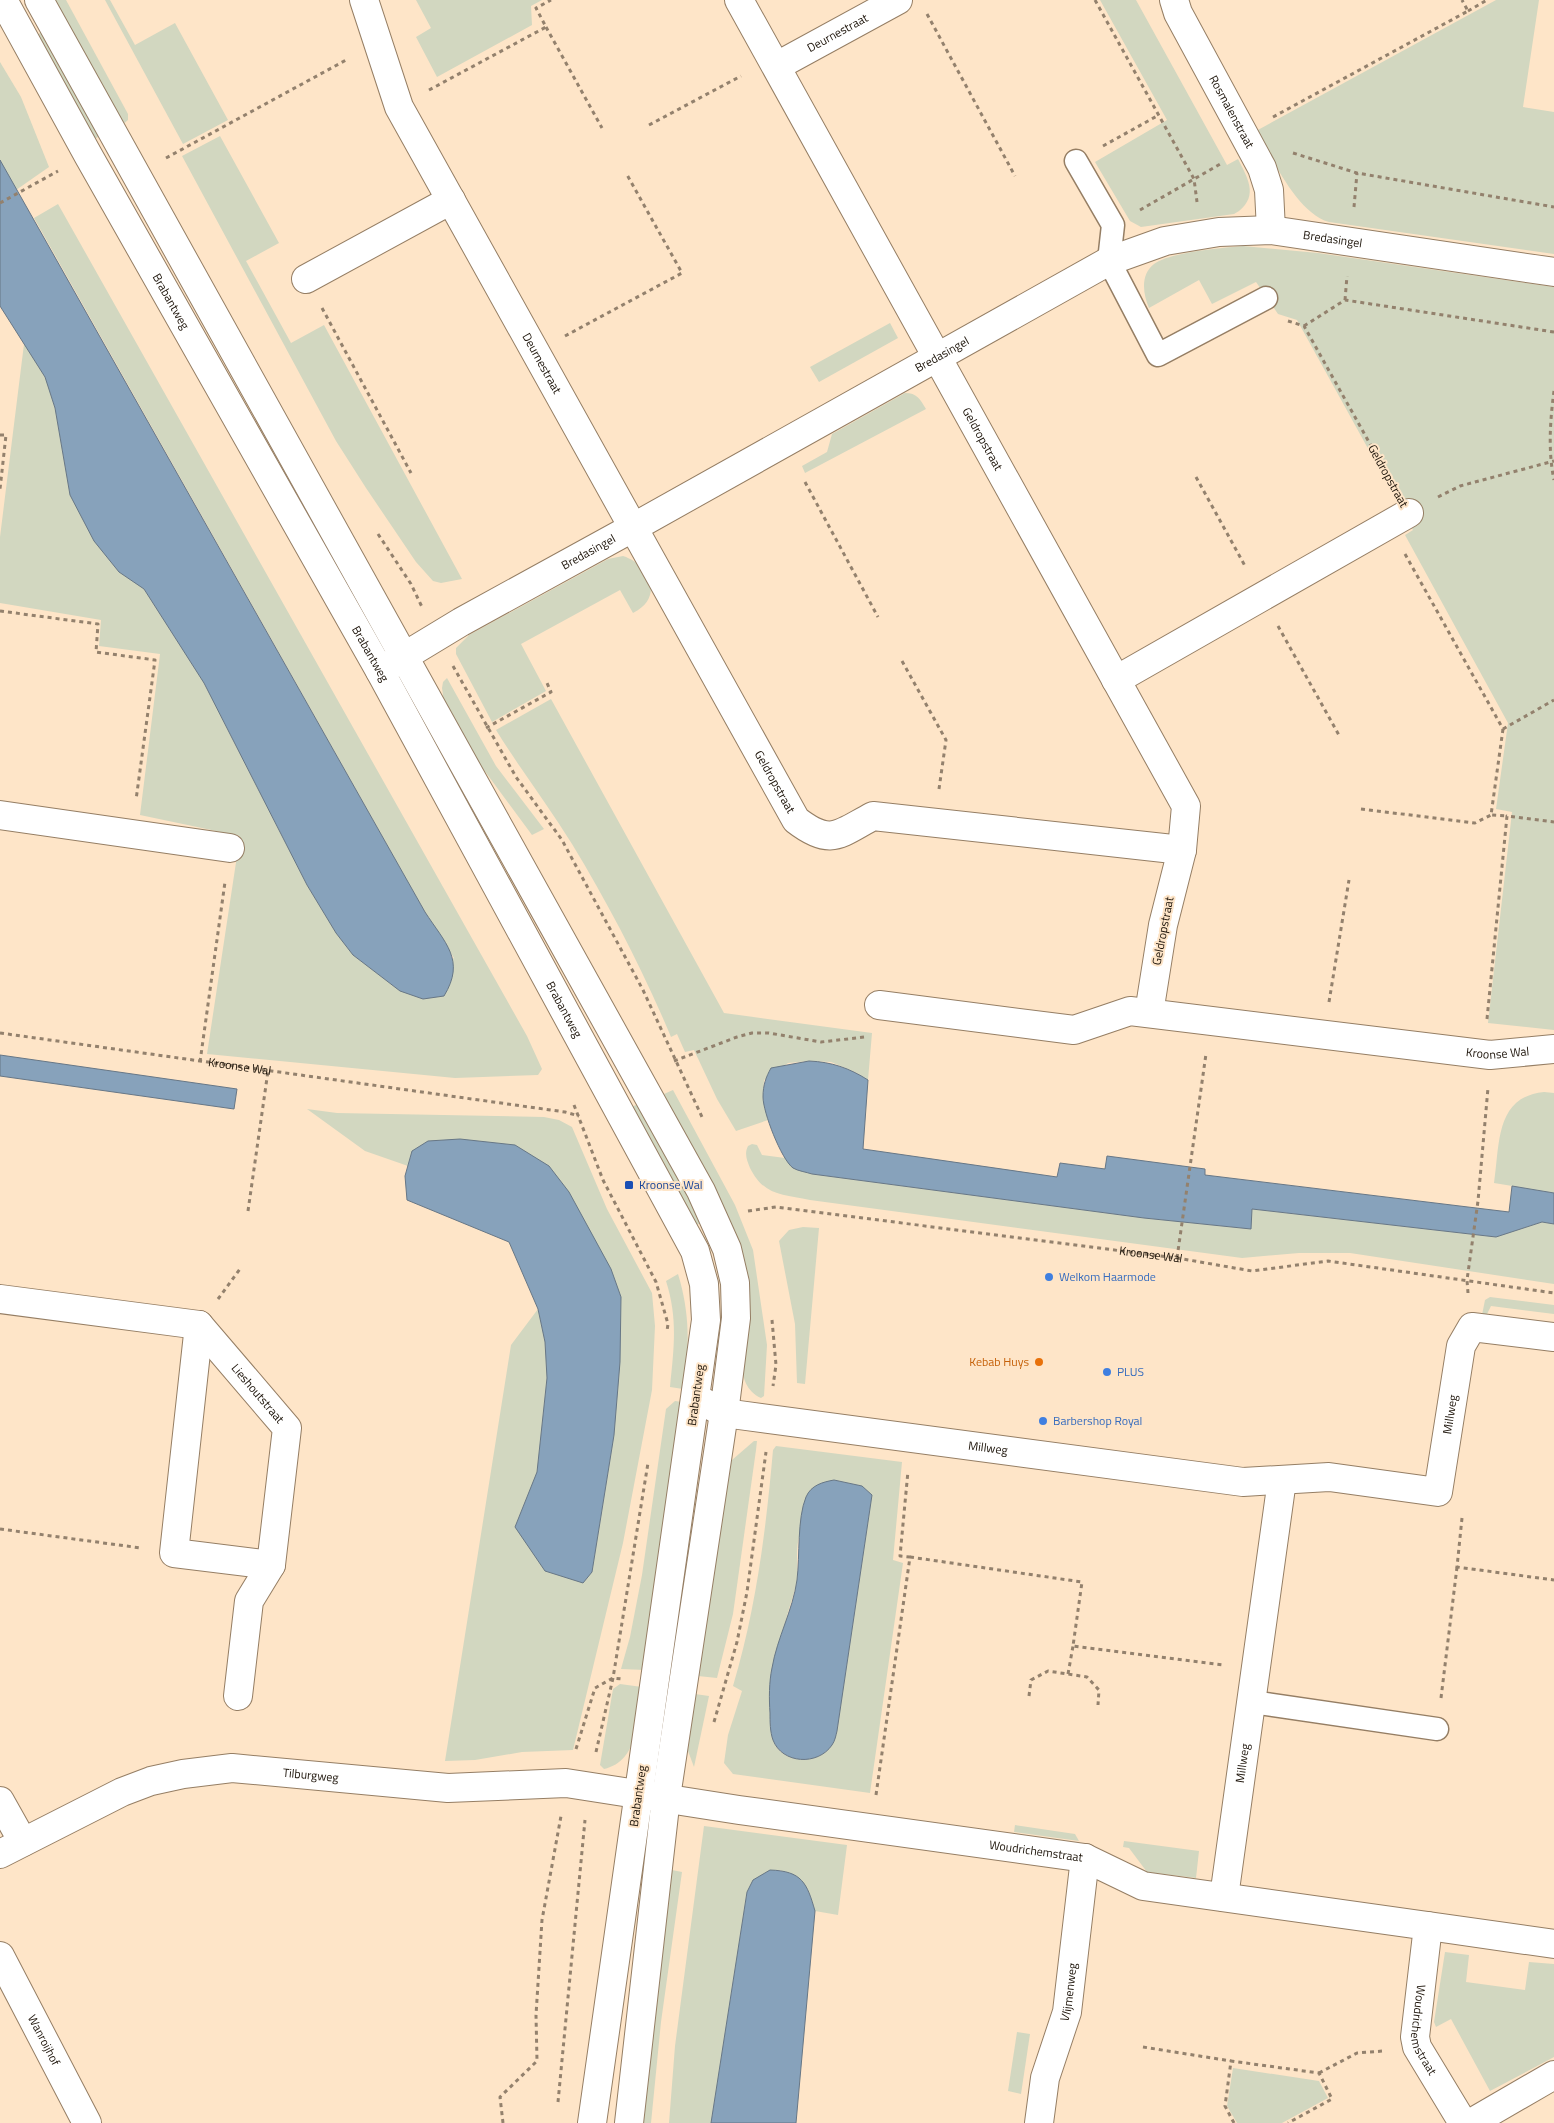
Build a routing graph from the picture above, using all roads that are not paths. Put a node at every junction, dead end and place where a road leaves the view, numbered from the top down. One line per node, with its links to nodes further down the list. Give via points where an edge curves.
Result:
1 (3, 0): 19 (street, Brabantweg)
2 (39, 0): 18 (street)
3 (364, 0): 9 (street, Deurnestraat, via 399,107)
4 (739, 0): 7 (street)
5 (898, 0): 7 (street, Deurnestraat)
6 (1174, 0): 10 (street, Rosmalenstraat, via 1247,140 1269,190)
7 (775, 62): 15 (street)
8 (1076, 161): 11 (lane, via 1113,225)
9 (451, 200): 13 (street); 17 (street, Deurnestraat)
10 (1272, 230): 11 (street, Bredasingel, via 1219,232 1165,241); 12 (street, Bredasingel)
11 (1109, 261): 14 (lane, via 1158,355); 15 (street, Bredasingel)
12 (1554, 272)
13 (306, 279)
14 (1264, 299)
15 (936, 357): 17 (street, Bredasingel); 20 (street, Geldropstraat)
16 (1399, 519): 20 (street, Geldropstraat)
17 (634, 527): 18 (street, Bredasingel); 23 (street, Geldropstraat, via 796,820 813,833 834,837 873,816)
18 (404, 656): 19 (street, Bredasingel); 31 (street, via 715,1220 735,1283 736,1318)
19 (380, 670): 30 (street, Brabantweg, via 695,1251 704,1284 706,1320)
20 (1116, 680): 23 (street, Geldropstraat, via 1186,806)
21 (0, 815): 22 (street)
22 (230, 848)
23 (1182, 850): 25 (street, Geldropstraat, via 1163,925)
24 (879, 1005): 25 (street, Kroonse Wal, via 1074,1030 1130,1011)
25 (1149, 1013): 26 (street, Kroonse Wal, via 1490,1055)
26 (1554, 1049)
27 (0, 1299): 28 (street)
28 (199, 1325): 33 (street, Lieshoutstraat, via 287,1428); 33 (street, via 174,1553)
29 (1554, 1337): 32 (street, Millweg, via 1472,1327 1461,1346 1438,1492 1329,1477)
30 (696, 1398): 31 (street, Millweg); 37 (street, Brabantweg)
31 (724, 1413): 32 (street, Millweg, via 1243,1482); 38 (street)
32 (1282, 1480): 35 (street, Millweg)
33 (271, 1565): 34 (street, Lieshoutstraat, via 249,1601)
34 (238, 1696)
35 (1252, 1702): 36 (lane); 42 (street, Millweg)
36 (1437, 1729)
37 (638, 1793): 38 (street, Woudrichemstraat); 40 (street, Tilburgweg, via 577,1784 448,1788 232,1768 151,1781 122,1792); 48 (street, Brabantweg)
38 (666, 1797): 41 (street, Woudrichemstraat); 49 (street)
39 (0, 1801): 40 (street)
40 (11, 1848)
41 (1085, 1858): 42 (street, Woudrichemstraat, via 1144,1886); 50 (street, Vlijmenweg, via 1067,2012 1045,2078)
42 (1224, 1897): 43 (street, Woudrichemstraat)
43 (1428, 1926): 44 (street, Woudrichemstraat); 51 (street, Woudrichemstraat, via 1415,2037 1417,2047)
44 (1554, 1944)
45 (0, 1956): 47 (street, Wanroijhof)
46 (1554, 2075): 52 (street)
47 (87, 2123)
48 (592, 2123)
49 (629, 2123)
50 (1039, 2123)
51 (1463, 2123)
52 (1471, 2123)

